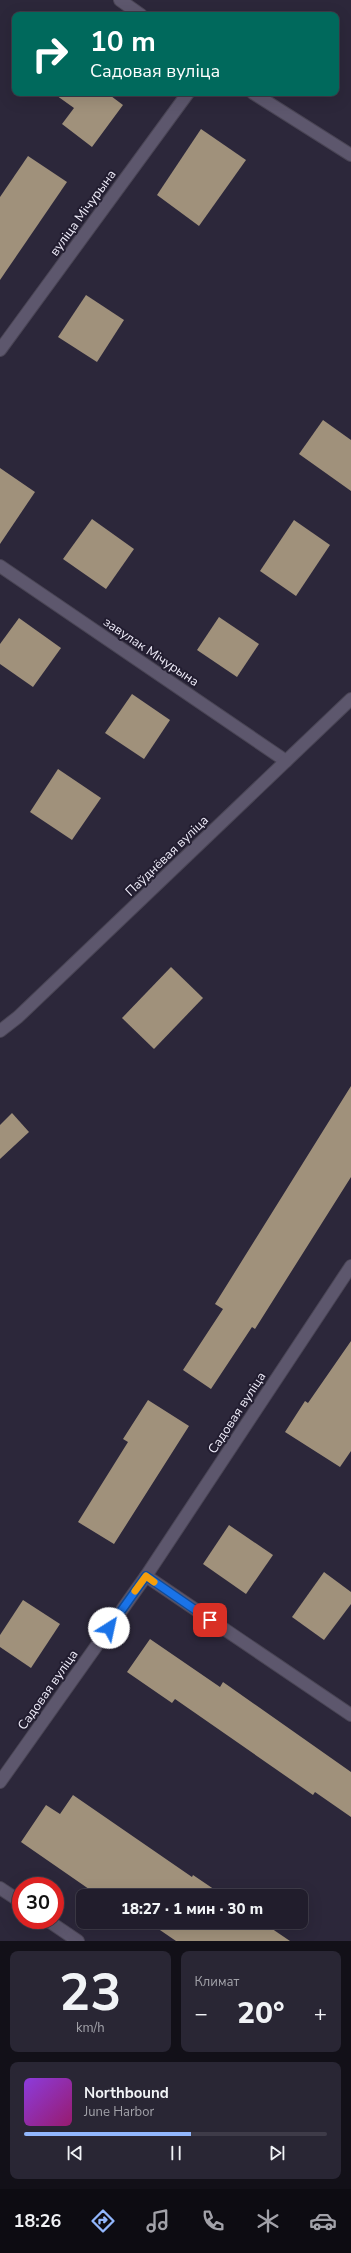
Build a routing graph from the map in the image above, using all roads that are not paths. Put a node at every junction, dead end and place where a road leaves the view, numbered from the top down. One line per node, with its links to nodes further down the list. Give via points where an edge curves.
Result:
1 (120, 0): 2 (street)
2 (137, 12)
3 (186, 96): 6 (street, вуліца Мічурына)
4 (258, 96): 5 (street)
5 (351, 155)
6 (0, 350)
7 (0, 566): 9 (street, завулак Мічурына)
8 (351, 699): 9 (street, Паўднёвая вуліца)
9 (286, 761): 10 (street, Паўднёвая вуліца, via 18,1017)
10 (0, 1031)
11 (351, 1266): 12 (street, Садовая вуліца)
12 (146, 1576): 13 (street); 14 (street, Садовая вуліца)
13 (351, 1715)
14 (0, 1782)
15 (0, 1888): 16 (street)
16 (12, 1896)
17 (60, 1929): 18 (street)
18 (78, 1941)

